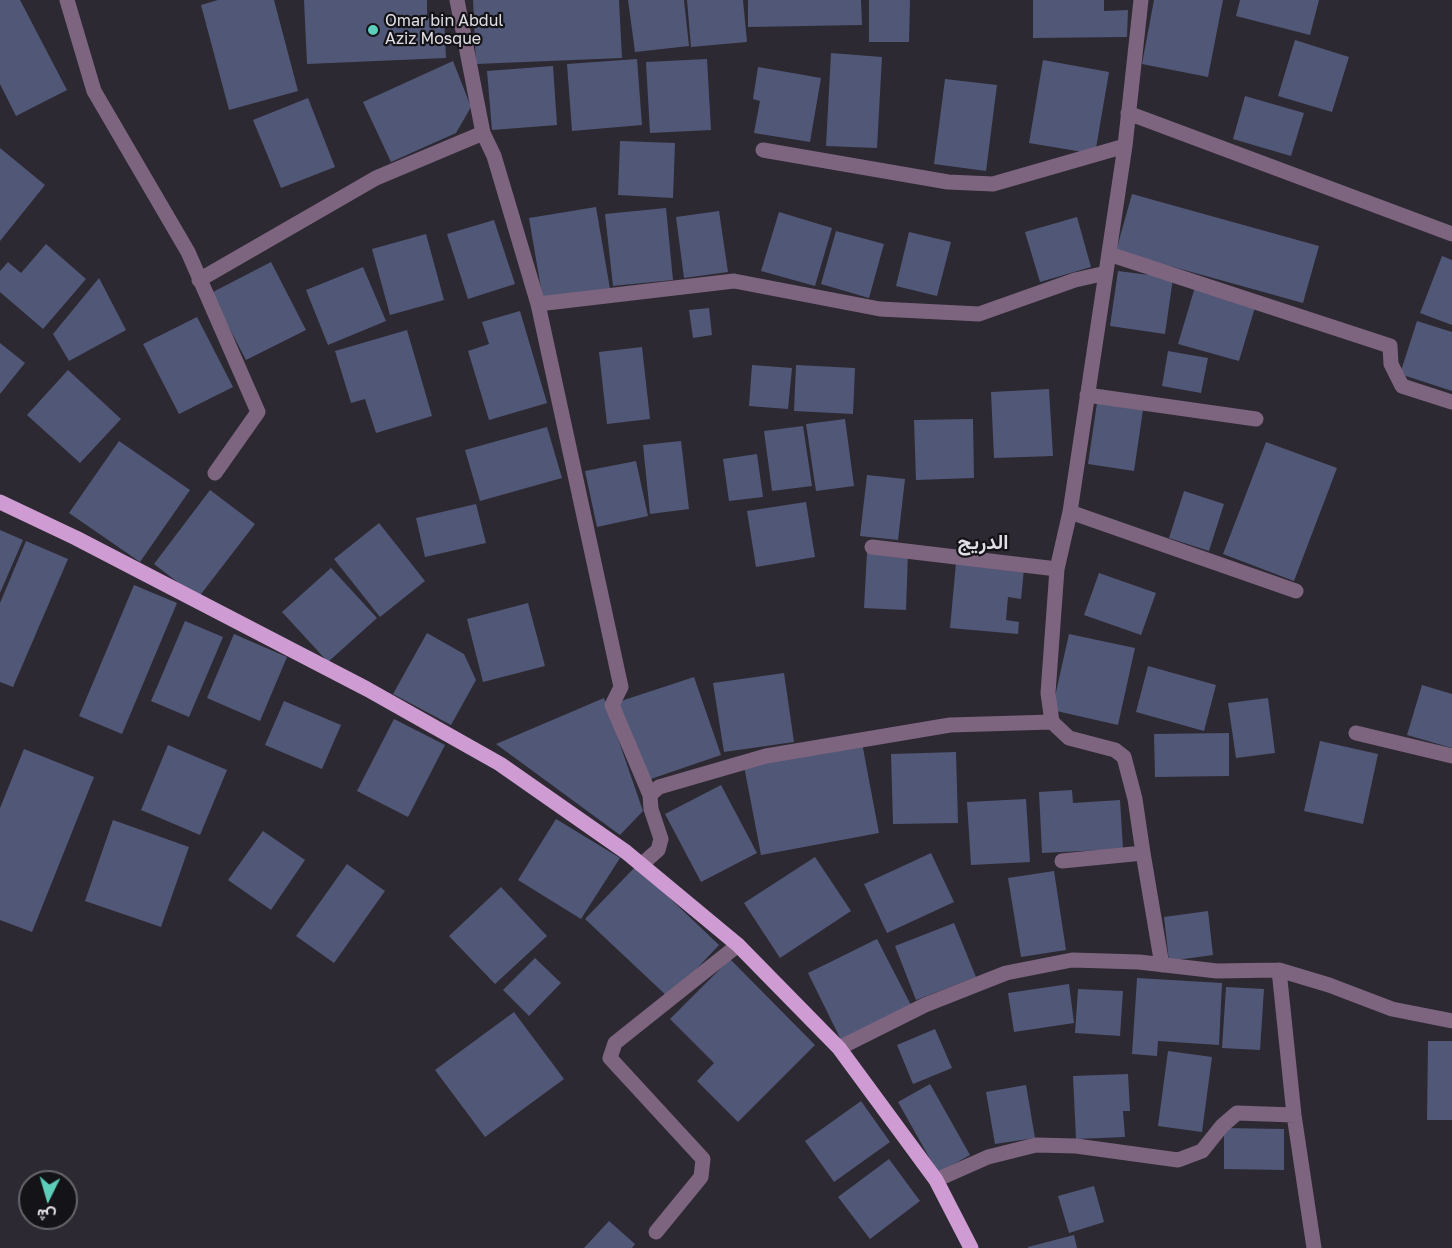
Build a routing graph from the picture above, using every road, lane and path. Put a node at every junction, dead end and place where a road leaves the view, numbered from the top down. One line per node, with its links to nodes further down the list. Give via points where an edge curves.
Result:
1 (67, 0): 11 (street, via 94,92 188,252)
2 (457, 0): 5 (street)
3 (1140, 0): 4 (street)
4 (1128, 113): 6 (street); 8 (street)
5 (483, 133): 11 (street, via 376,178); 12 (street, via 494,156)
6 (1125, 146): 7 (street, via 993,184 948,182); 9 (street)
7 (763, 150)
8 (1452, 234)
9 (1108, 254): 10 (street); 14 (street, via 1390,346 1391,364 1402,386)
10 (1106, 273): 12 (street, via 979,314 880,309 734,281); 13 (street)
11 (199, 280): 16 (street, via 258,412)
12 (538, 304): 25 (street, via 621,687 612,705)
13 (1088, 395): 15 (street); 18 (street)
14 (1452, 402)
15 (1256, 419)
16 (215, 473)
17 (0, 502): 28 (main road, via 357,684 490,758)
18 (1070, 512): 20 (street); 21 (street)
19 (872, 547): 20 (street)
20 (1057, 569): 22 (street, via 1048,693)
21 (1296, 591)
22 (1052, 722): 25 (street, via 950,725 766,756 659,787); 26 (street, via 1069,738 1115,750 1124,757)
23 (1356, 733): 24 (street)
24 (1452, 756)
25 (650, 795): 28 (street, via 661,839 658,850)
26 (1143, 853): 27 (street); 30 (street)
27 (1062, 861)
28 (641, 865): 29 (main road)
29 (738, 945): 33 (main road); 36 (street, via 615,1043 610,1058 703,1159 701,1177)
30 (1162, 965): 31 (street, via 1217,971); 33 (street, via 1072,960 1006,973 925,1005)
31 (1279, 970): 32 (street, via 1392,1009); 34 (street)
32 (1452, 1021)
33 (839, 1048): 35 (main road)
34 (1294, 1115): 35 (street, via 1237,1113 1202,1151 1178,1160 1076,1146 1036,1145 988,1157); 38 (street)
35 (936, 1180): 37 (main road)
36 (656, 1232)
37 (971, 1248)
38 (1314, 1248)

